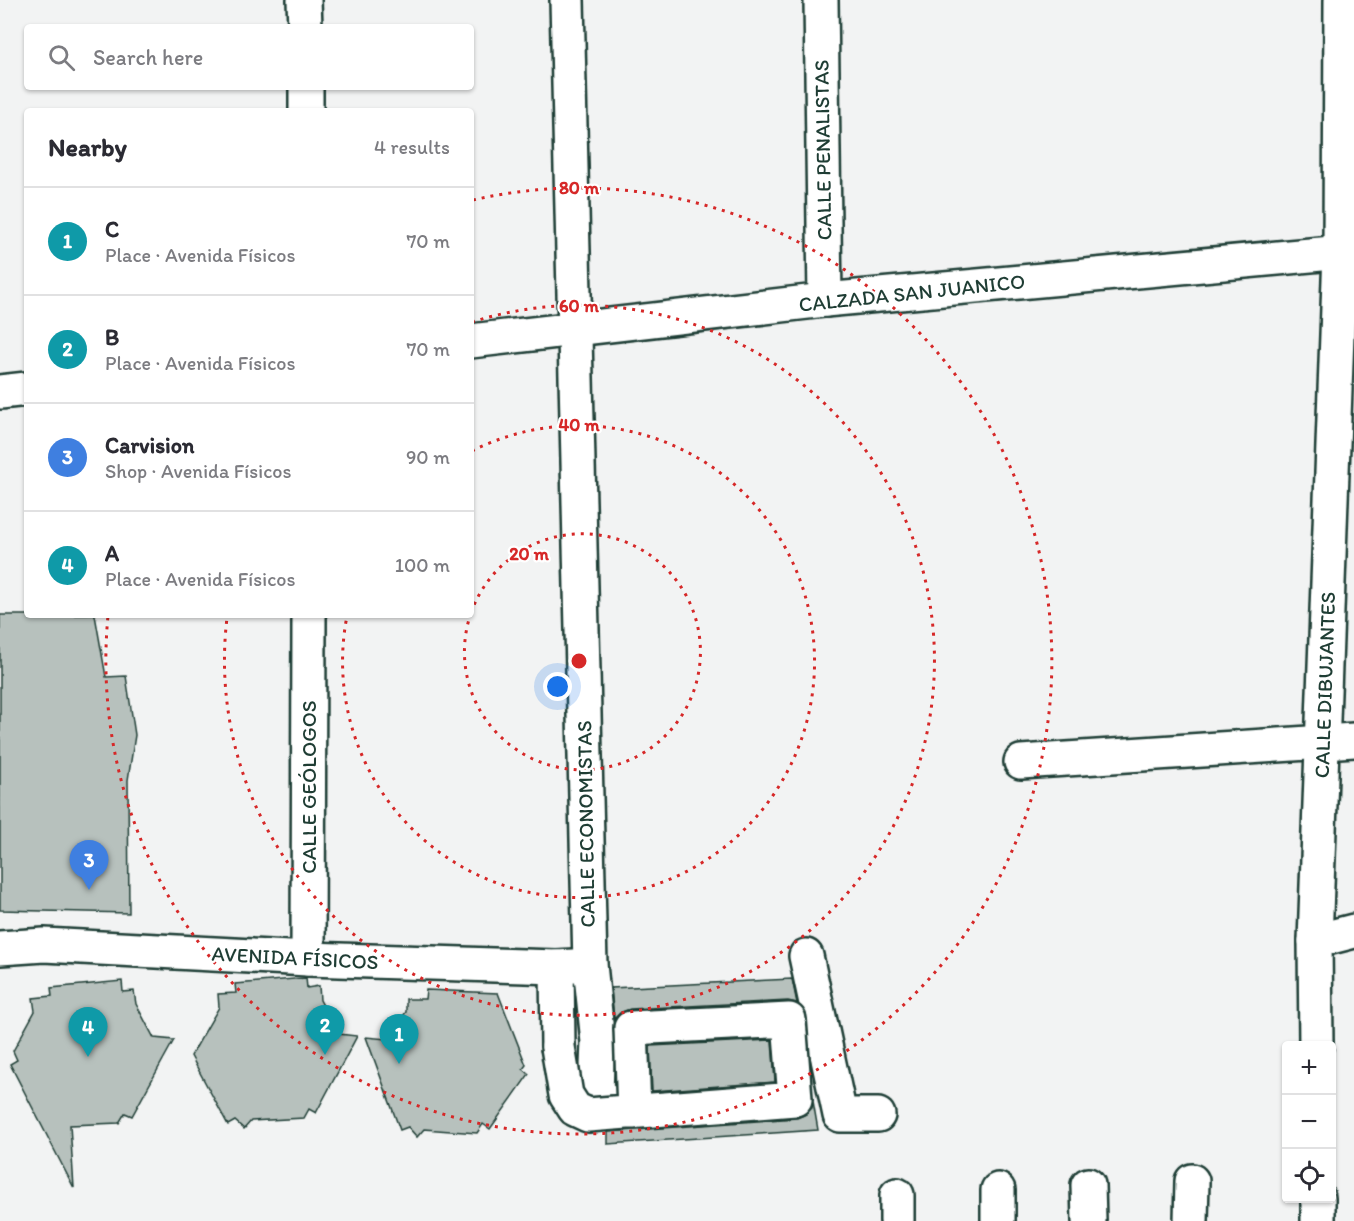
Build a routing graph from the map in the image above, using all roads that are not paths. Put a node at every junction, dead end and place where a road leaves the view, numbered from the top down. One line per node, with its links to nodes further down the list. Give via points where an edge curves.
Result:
1 (304, 0): 5 (street)
2 (567, 0): 10 (street, CALLE ECONOMISTAS)
3 (821, 0): 9 (street, CALLE PENALISTAS)
4 (1341, 0): 8 (street, CALLE DIBUJANTES)
5 (305, 24)
6 (306, 90): 7 (street)
7 (306, 108)
8 (1347, 251): 9 (street, CALZADA SAN JUANICO); 15 (street, CALLE DIBUJANTES)
9 (825, 300): 10 (street, CALZADA SAN JUANICO)
10 (574, 330): 11 (street, CALZADA SAN JUANICO); 22 (street, CALLE ECONOMISTAS)
11 (474, 341)
12 (24, 389): 13 (street)
13 (0, 392)
14 (309, 618): 21 (street, CALLE GEÓLOGOS)
15 (1339, 741): 16 (street); 18 (street, CALLE DIBUJANTES)
16 (1021, 762)
17 (1354, 931): 18 (street)
18 (1315, 941): 24 (street, CALLE DIBUJANTES)
19 (0, 948): 21 (street, AVENIDA FÍSICOS, via 44,945)
20 (806, 956): 26 (street, via 840,1115)
21 (308, 959): 23 (street, AVENIDA FÍSICOS)
22 (590, 965): 23 (street, AVENIDA FÍSICOS); 25 (street, CALLE ECONOMISTAS, via 603,1035 596,1091)
23 (557, 967): 25 (street, bridge, via 558,1047 566,1095 575,1109 588,1114)
24 (1316, 1041)
25 (621, 1107): 25 (street, bridge, via 795,1099 789,1020 631,1028)
26 (878, 1115)
27 (1192, 1181): 31 (street)
28 (1088, 1185): 30 (street)
29 (1318, 1203): 32 (street)
30 (1089, 1221)
31 (1191, 1221)
32 (1318, 1221)

